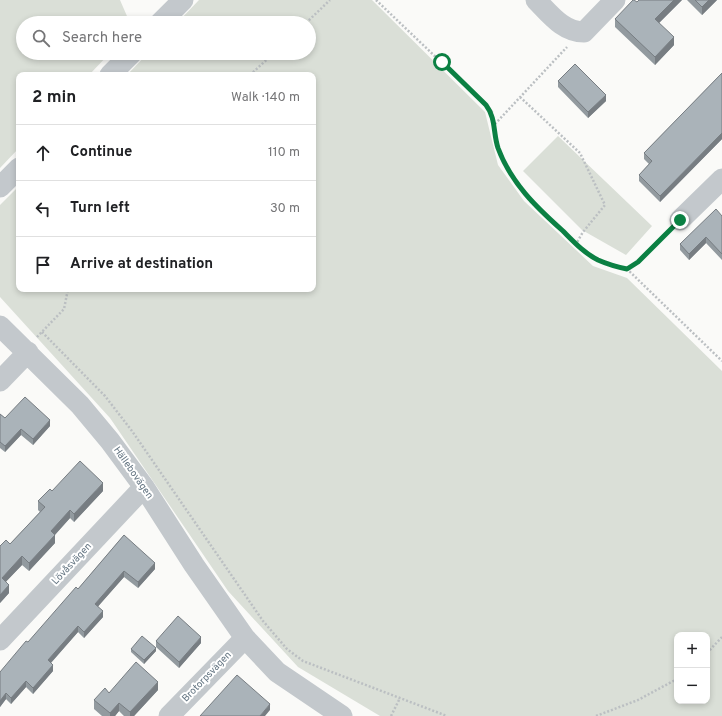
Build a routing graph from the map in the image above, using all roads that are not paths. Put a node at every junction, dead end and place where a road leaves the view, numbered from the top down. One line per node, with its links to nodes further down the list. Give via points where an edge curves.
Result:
1 (183, 0): 4 (street)
2 (536, 0): 3 (street, via 562,25 575,32 584,32)
3 (615, 0)
4 (167, 16)
5 (125, 60): 6 (street)
6 (113, 72)
7 (16, 171): 9 (street)
8 (721, 180): 10 (street)
9 (0, 187)
10 (680, 220)
11 (0, 326): 12 (street, Hällebovägen)
12 (30, 347): 13 (street); 14 (street, Hällebovägen, via 80,404)
13 (0, 381)
14 (144, 487): 15 (street, Hällebovägen); 16 (street, Lövåsvägen)
15 (245, 638): 17 (street, Brotorpsvägen); 18 (street, Hällebovägen, via 277,672)
16 (0, 640)
17 (169, 716)
18 (342, 716)

